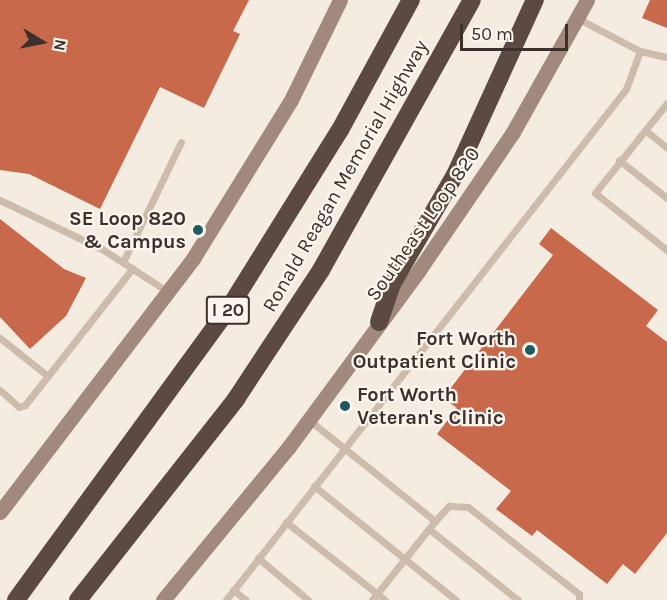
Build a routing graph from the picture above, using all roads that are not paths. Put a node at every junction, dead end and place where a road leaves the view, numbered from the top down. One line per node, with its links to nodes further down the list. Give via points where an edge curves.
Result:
1 (340, 0): 19 (main road, via 291,100 194,257)
2 (411, 0): 36 (highway, Ronald Reagan Memorial Highway / I 20, via 335,139 231,305)
3 (472, 0): 37 (highway, Ronald Reagan Memorial Highway / I 20, via 305,295 236,399)
4 (535, 0): 20 (highway, via 456,172 392,284)
5 (587, 0): 6 (main road, Southeast Loop 820)
6 (577, 18): 7 (lane); 20 (main road, Southeast Loop 820, via 513,132)
7 (640, 51): 8 (lane); 25 (lane, via 616,105)
8 (667, 57)
9 (667, 104): 10 (lane)
10 (645, 130): 12 (lane); 13 (lane)
11 (181, 142): 17 (lane)
12 (667, 148)
13 (619, 160): 14 (lane); 16 (lane, via 595,193)
14 (667, 198)
15 (0, 200): 17 (lane)
16 (667, 250)
17 (123, 262): 18 (lane)
18 (133, 268): 19 (lane); 22 (lane)
19 (167, 291): 27 (main road)
20 (379, 322): 24 (main road, Southeast Loop 820)
21 (0, 338): 22 (lane)
22 (48, 376): 23 (lane, via 22,407)
23 (0, 390)
24 (309, 420): 25 (lane); 35 (main road, Southeast Loop 820)
25 (343, 448): 26 (lane); 28 (lane)
26 (314, 486): 29 (lane); 32 (lane)
27 (0, 512)
28 (435, 521): 30 (lane); 44 (lane, via 449,506 468,507 579,594)
29 (286, 522): 31 (lane); 34 (lane)
30 (429, 529): 32 (lane); 43 (lane)
31 (258, 558): 33 (lane); 40 (lane)
32 (405, 560): 34 (lane); 42 (lane)
33 (233, 590): 38 (lane); 39 (lane)
34 (375, 597): 41 (lane)
35 (169, 598)
36 (16, 600)
37 (78, 600)
38 (226, 600)
39 (246, 600)
40 (308, 600)
41 (385, 600)
42 (456, 600)
43 (518, 600)
44 (579, 600)

